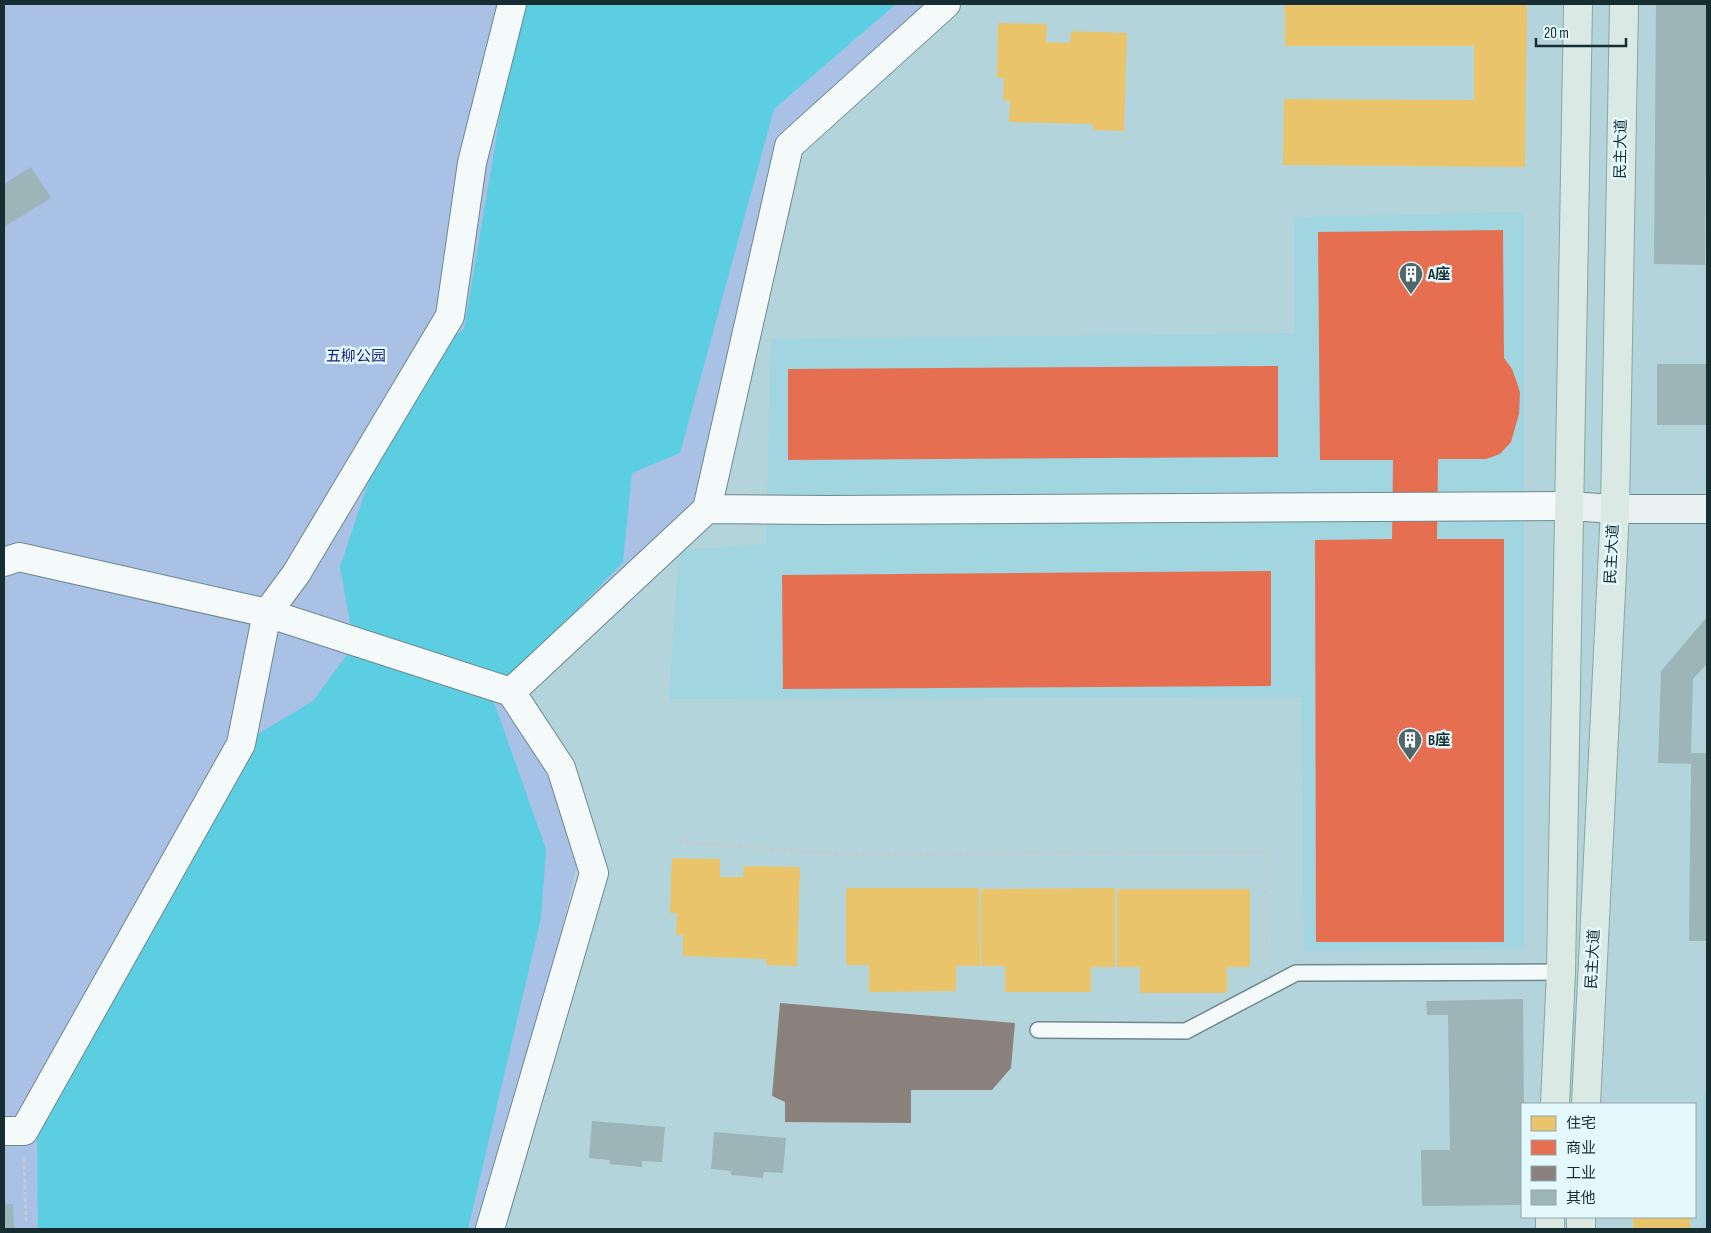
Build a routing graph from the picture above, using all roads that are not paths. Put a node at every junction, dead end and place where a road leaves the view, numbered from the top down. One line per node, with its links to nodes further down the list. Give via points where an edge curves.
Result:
1 (512, 4): 10 (street, via 472,163 450,316 296,574)
2 (946, 4): 6 (street, via 789,146)
3 (1578, 4): 5 (main road, 民主大道)
4 (1624, 4): 7 (main road, 民主大道)
5 (1569, 506): 6 (street); 7 (street); 12 (main road, 民主大道)
6 (707, 509): 11 (street)
7 (1615, 509): 8 (street); 15 (main road, 民主大道)
8 (1707, 509)
9 (4, 562): 10 (street, via 19,557)
10 (267, 613): 11 (street); 16 (street, via 242,744)
11 (508, 691): 17 (street, via 561,768 594,873)
12 (1561, 972): 13 (lane, via 1296,973 1186,1031); 14 (main road, 民主大道)
13 (1038, 1030)
14 (1555, 1103)
15 (1586, 1103)
16 (14, 1131)
17 (490, 1229)

